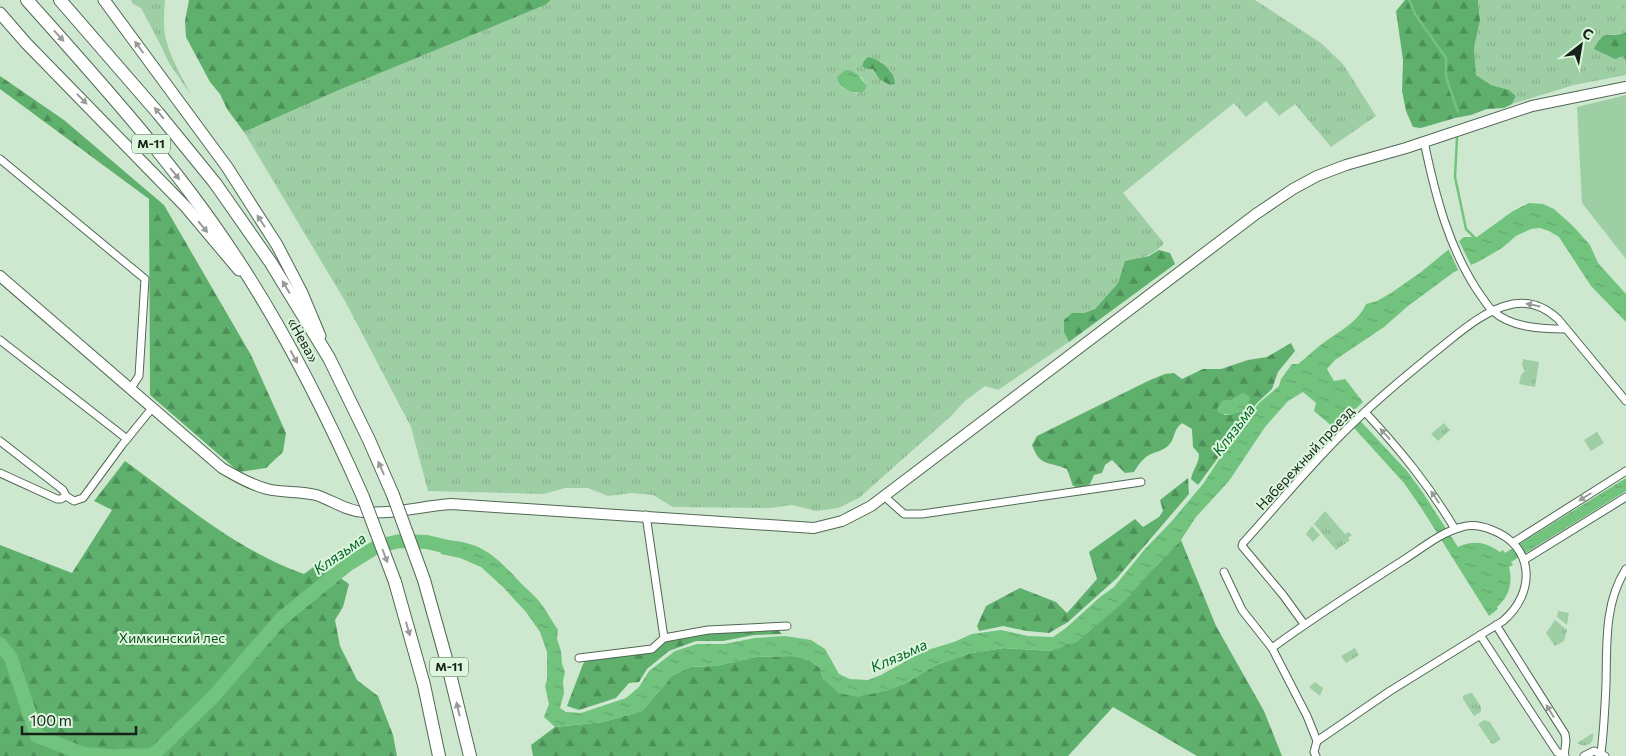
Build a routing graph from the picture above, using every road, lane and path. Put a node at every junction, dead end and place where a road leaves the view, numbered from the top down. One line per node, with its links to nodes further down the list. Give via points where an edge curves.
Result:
1 (27, 0): 9 (highway, «Нева» / М-11, one-way to 9, via 198,202)
2 (60, 0): 13 (highway, «Нева» / М-11, one-way to 2, via 271,263 215,183)
3 (104, 0): 13 (main road, М-11, one-way to 3, via 302,293 277,245 227,167)
4 (0, 13): 9 (main road, М-11, one-way to 9, via 186,207)
5 (1626, 87): 6 (street, via 1532,106)
6 (1424, 142): 10 (street, via 1446,228 1470,280); 24 (street, via 1346,165 1293,189)
7 (0, 159): 14 (street, via 145,279 139,376)
8 (0, 276): 14 (street)
9 (262, 299): 42 (highway, «Нева» / М-11, one-way to 42, bridge, via 335,434 363,497 395,582 424,685)
10 (1492, 311): 11 (street, via 1507,320 1528,326); 11 (street, Набережный проезд, one-way to 10, via 1548,310 1531,304 1511,304); 17 (street, Набережный проезд, via 1458,334)
11 (1566, 329): 15 (street, Набережный проезд)
12 (0, 340): 18 (street)
13 (329, 358): 43 (highway, «Нева» / М-11, one-way to 13, bridge, via 424,580 393,495)
14 (131, 388): 16 (street)
15 (1626, 401)
16 (153, 408): 18 (street); 26 (street, via 222,468 244,481 266,489 326,498 347,509 404,511 451,504)
17 (1362, 415): 27 (street, one-way to 17, via 1438,500 1418,472); 32 (street, Набережный проезд, via 1242,546)
18 (127, 439): 23 (street, via 83,498 74,500)
19 (0, 441): 23 (street, via 63,490)
20 (1626, 471): 28 (street, one-way to 28)
21 (0, 473): 23 (street, via 57,499)
22 (1141, 482): 24 (street, via 922,514 904,514)
23 (66, 496)
24 (884, 496): 26 (street, via 842,521 814,528)
25 (1626, 497): 29 (street)
26 (646, 516): 36 (street)
27 (1453, 530): 28 (street, via 1472,525 1487,528); 32 (street)
28 (1514, 544): 29 (street)
29 (1523, 558): 33 (street, via 1526,569 1524,593 1512,613)
30 (1626, 569): 41 (street, via 1615,593 1608,625)
31 (1224, 572): 37 (street, via 1242,610)
32 (1304, 624): 37 (street)
33 (1496, 625): 35 (street); 45 (street, one-way to 33, via 1565,734)
34 (787, 626): 36 (street, via 708,630)
35 (1480, 635): 39 (street); 40 (street)
36 (664, 638): 38 (street, via 652,649)
37 (1272, 648): 39 (street)
38 (579, 658)
39 (1317, 741): 44 (street)
40 (1554, 754): 45 (street)
41 (1603, 754): 46 (street, via 1591,752)
42 (439, 756)
43 (470, 756)
44 (1316, 756)
45 (1564, 756)
46 (1584, 756)

